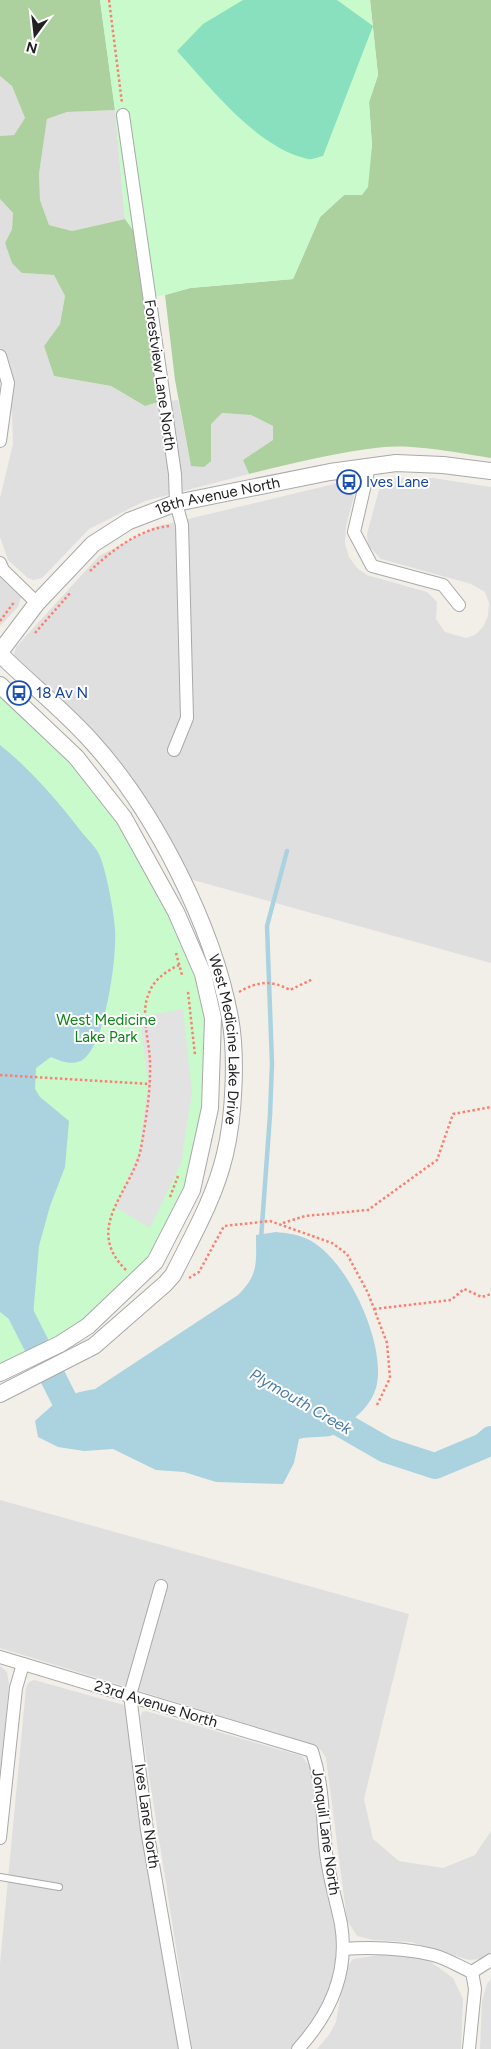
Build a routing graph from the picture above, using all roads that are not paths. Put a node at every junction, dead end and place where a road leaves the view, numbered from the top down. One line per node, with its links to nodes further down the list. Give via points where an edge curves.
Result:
1 (123, 115): 6 (street, Forestview Lane North)
2 (0, 356): 3 (street, via 8,383)
3 (0, 441)
4 (369, 467): 5 (street, 18th Avenue North, via 396,463); 6 (street, 18th Avenue North); 9 (street, via 354,532 372,566 442,585)
5 (491, 471)
6 (176, 502): 8 (street, 18th Avenue North, via 129,521 93,544); 12 (street, Forestview Lane North, via 182,525 187,718)
7 (0, 563): 8 (street, via 3,570)
8 (37, 603): 10 (street, 18th Avenue North)
9 (459, 605)
10 (0, 653): 14 (street, West Medicine Lake Drive, via 93,742 142,806 194,904 219,971 231,1020 233,1111 212,1198 173,1275 94,1346)
11 (0, 685): 13 (street, West Medicine Lake Drive, via 76,758 124,818 176,912 203,974 213,1018 210,1108 192,1190 149,1269 88,1326 60,1344)
12 (174, 750)
13 (0, 1373)
14 (0, 1394)
15 (161, 1586): 18 (street, Ives Lane North)
16 (0, 1657): 17 (street, 23rd Avenue North)
17 (23, 1664): 18 (street, 23rd Avenue North); 20 (street, via 16,1688)
18 (130, 1695): 19 (street, 23rd Avenue North); 26 (street, Ives Lane North, via 148,1830)
19 (312, 1751): 23 (street, Jonquil Lane North, via 320,1776 326,1853)
20 (0, 1838)
21 (0, 1877): 22 (lane)
22 (59, 1887)
23 (343, 1949): 25 (street, via 396,1948 435,1955); 27 (street, Jonquil Lane North, via 341,1972 332,2002 321,2022)
24 (491, 1960): 25 (street)
25 (472, 1972): 28 (street, via 476,1989)
26 (185, 2049)
27 (298, 2049)
28 (469, 2049)

